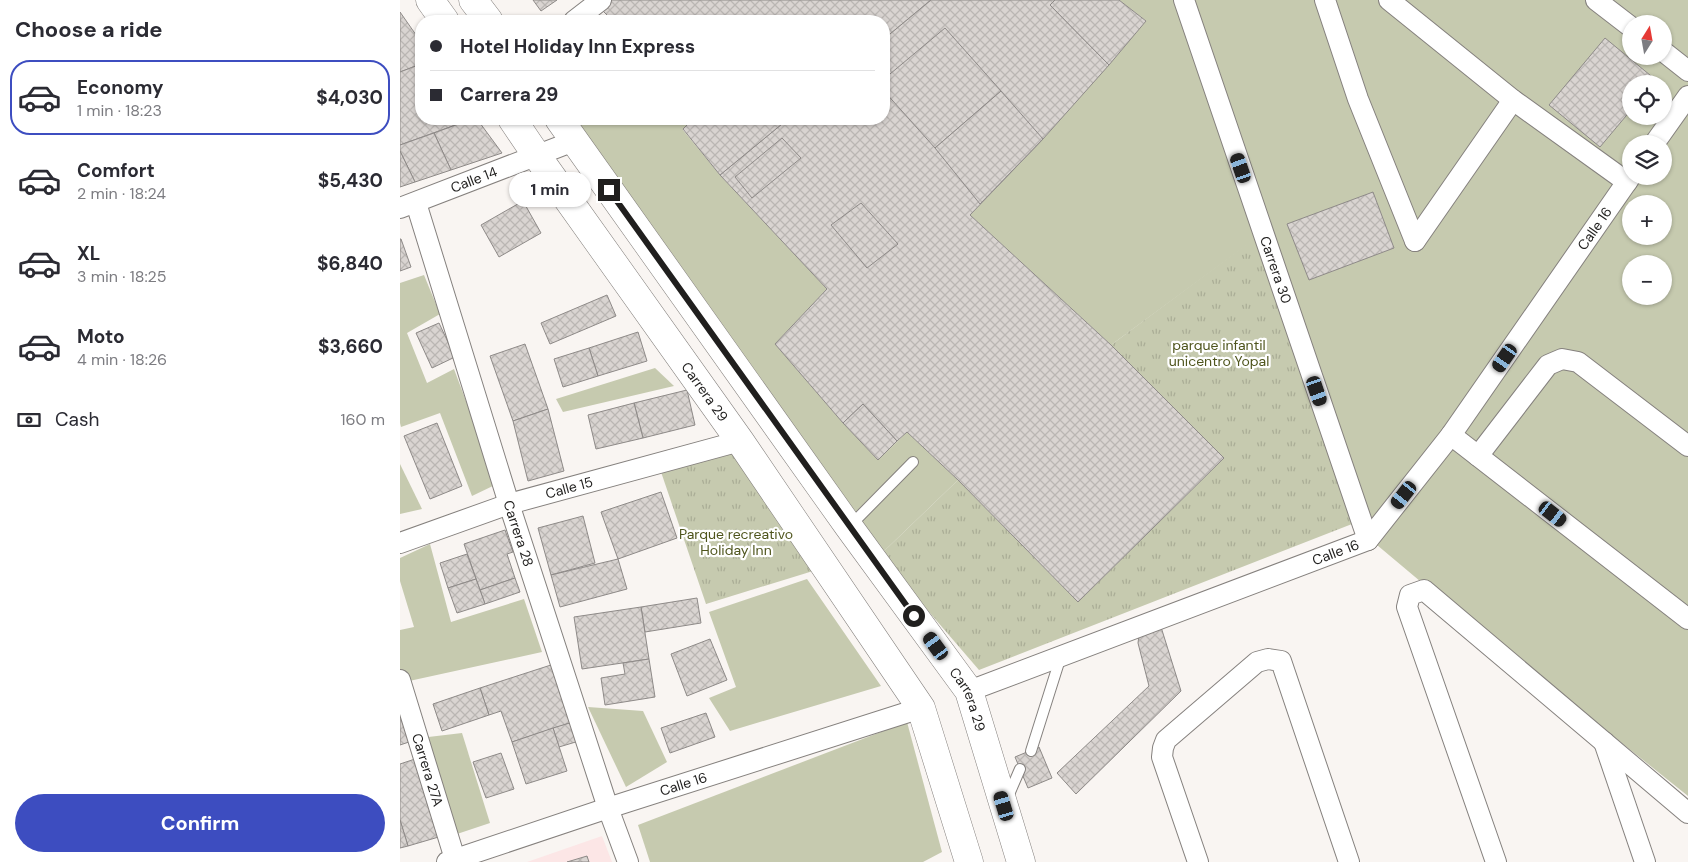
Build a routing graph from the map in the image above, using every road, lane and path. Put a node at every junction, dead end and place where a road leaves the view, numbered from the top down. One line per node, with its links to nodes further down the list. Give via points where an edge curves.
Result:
1 (430, 0): 8 (main road)
2 (473, 0): 9 (main road)
3 (601, 0): 10 (street)
4 (1184, 0): 31 (street, Carrera 30)
5 (1325, 0): 15 (street, via 1358,98 1415,241)
6 (1389, 0): 15 (street)
7 (1596, 0): 11 (street)
8 (441, 15)
9 (484, 15)
10 (582, 15)
11 (1622, 20)
12 (1672, 58): 13 (street)
13 (1688, 71)
14 (1688, 96): 18 (street)
15 (1513, 100): 21 (street)
16 (516, 125): 20 (main road, Carrera 29)
17 (563, 125): 19 (main road, Carrera 29)
18 (1660, 135)
19 (574, 141): 20 (street, Calle 14); 30 (main road, Carrera 29)
20 (536, 156): 23 (street, Calle 14); 25 (main road, Carrera 29)
21 (1622, 174)
22 (1625, 185): 24 (street, Calle 16)
23 (408, 206): 29 (street, Carrera 28)
24 (1451, 436): 27 (street); 31 (street, Calle 16)
25 (740, 441): 29 (street, Calle 15); 37 (main road, Carrera 29)
26 (1688, 446): 27 (street, via 1578,362 1562,359 1548,365)
27 (1478, 456): 33 (street)
28 (913, 462): 30 (lane)
29 (509, 504): 32 (street, Calle 15); 42 (street, Carrera 28)
30 (849, 527): 36 (main road, Carrera 29)
31 (1368, 540): 34 (street, Calle 16)
32 (400, 543)
33 (1688, 619)
34 (1062, 656): 36 (street, Calle 16); 39 (lane)
35 (400, 680): 44 (street, Carrera 27A)
36 (969, 691): 41 (main road, Carrera 29)
37 (921, 708): 42 (street, Calle 16); 46 (main road, Carrera 29)
38 (1604, 742): 43 (street); 50 (street, via 1424,590 1410,595 1407,607); 51 (street)
39 (1031, 750)
40 (1020, 769): 41 (lane)
41 (1004, 806): 47 (main road, Carrera 29)
42 (608, 808): 44 (street, Calle 16); 45 (street, Carrera 28)
43 (1688, 813)
44 (451, 861)
45 (628, 862)
46 (969, 862)
47 (1021, 862)
48 (1198, 862): 49 (street, via 1162,757 1163,748 1166,740 1257,662 1268,659 1281,661)
49 (1349, 862)
50 (1496, 862)
51 (1646, 862)

